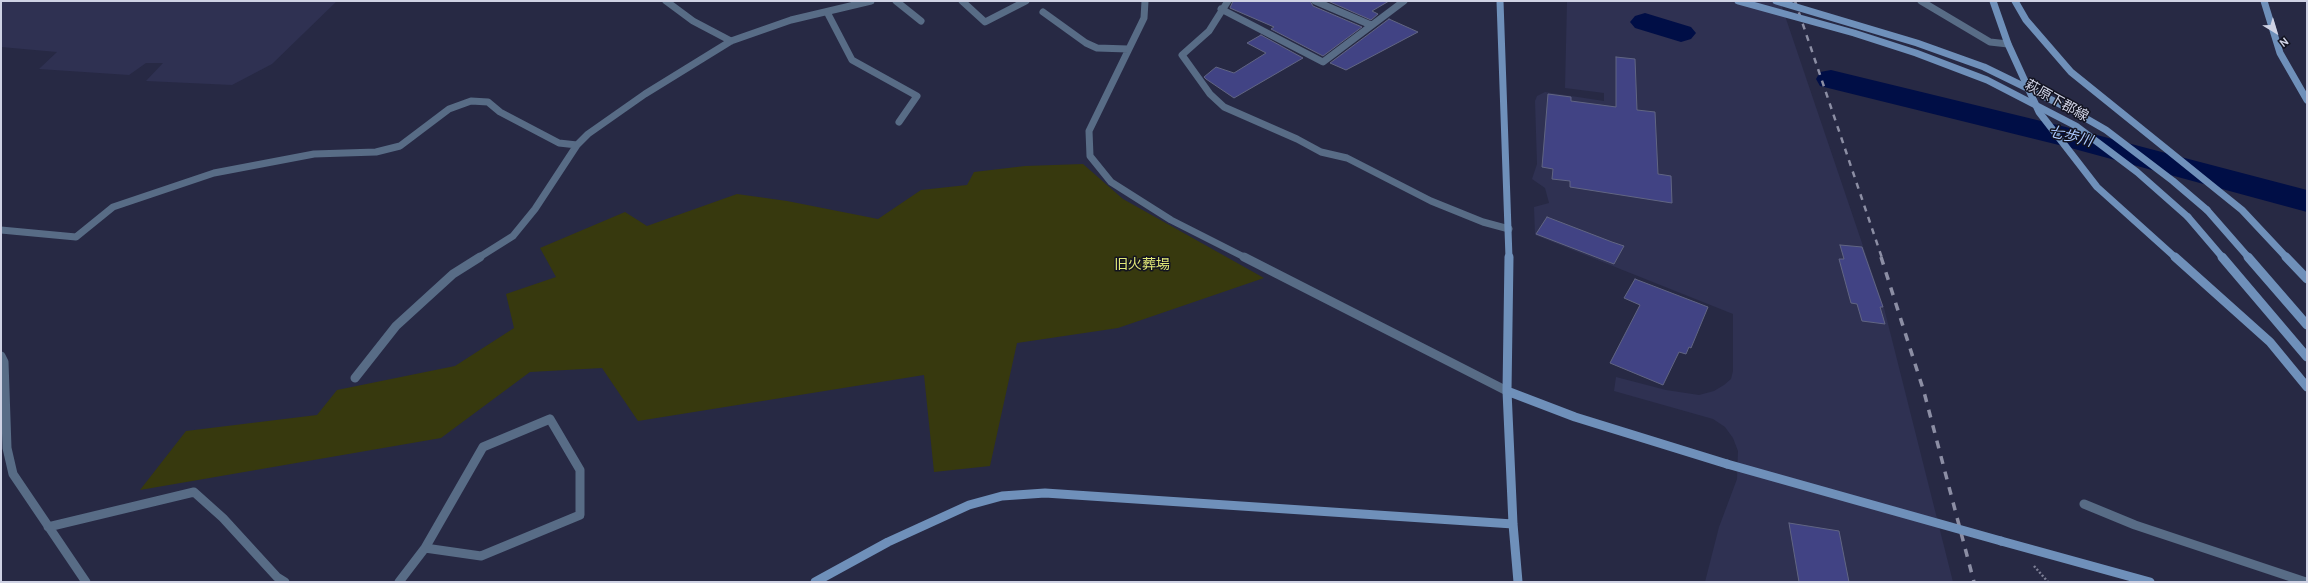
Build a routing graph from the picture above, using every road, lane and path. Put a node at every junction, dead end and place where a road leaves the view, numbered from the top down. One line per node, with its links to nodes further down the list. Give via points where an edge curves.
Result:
1 (666, 1): 22 (street, via 693,21)
2 (871, 1): 18 (street)
3 (896, 1): 20 (street)
4 (962, 1): 5 (street, via 986,22)
5 (1026, 1)
6 (1145, 1): 24 (street, via 1144,18)
7 (1228, 1): 17 (street)
8 (1315, 1): 21 (street)
9 (1404, 1): 21 (street)
10 (1500, 1): 30 (street)
11 (1738, 1): 35 (street, 萩原下郡線, bridge, via 1916,53 1987,80 2076,126 2137,172 2188,217)
12 (1776, 1): 33 (street, 萩原下郡線, bridge, via 1910,41 1976,64 2047,97 2106,130 2207,210)
13 (1921, 1): 23 (street, via 1990,42)
14 (1993, 1): 23 (street)
15 (2015, 1): 32 (street, via 2026,20 2071,72 2242,210)
16 (2264, 1): 25 (street, via 2280,53)
17 (1221, 9): 21 (street, via 1323,62); 30 (street, via 1208,31 1182,55 1210,94 1224,107 1321,152 1347,158 1431,201 1483,222)
18 (827, 12): 22 (street, via 791,20); 28 (street, via 852,60 917,96)
19 (1043, 12): 24 (street, via 1097,48)
20 (921, 21)
21 (1371, 25)
22 (731, 41): 29 (street, via 646,94)
23 (2008, 44): 37 (street, via 2039,112 2097,187 2270,342)
24 (1128, 50): 38 (street, via 1089,131 1090,156 1111,182 1171,220)
25 (2299, 88): 26 (street); 27 (street)
26 (2307, 90)
27 (2307, 100)
28 (899, 122)
29 (576, 145): 31 (street, via 559,143 500,112 488,102 471,101 449,109 400,146 376,152 314,154 214,173 113,207 76,237); 36 (street, via 535,210 514,236 453,274 396,326)
30 (1509, 229): 38 (street)
31 (1, 230)
32 (2307, 279)
33 (2307, 324)
34 (1, 356): 41 (street, via 4,362 7,448 13,474)
35 (2307, 357)
36 (355, 378)
37 (2307, 387)
38 (1507, 391): 40 (street); 50 (street, bridge, via 1575,417 1727,464)
39 (2084, 504): 51 (street, via 2142,528)
40 (1513, 524): 47 (street, via 1045,493 1002,496 969,505 888,542); 48 (street)
41 (48, 528): 44 (street); 45 (street, via 194,492 223,518 277,577)
42 (425, 548): 42 (street, via 481,556 580,515 580,470 550,420 483,447); 46 (street)
43 (2032, 565): 49 (path)
44 (86, 582)
45 (285, 582)
46 (399, 582)
47 (815, 582)
48 (1518, 582)
49 (2048, 582)
50 (2150, 582)
51 (2306, 582)

